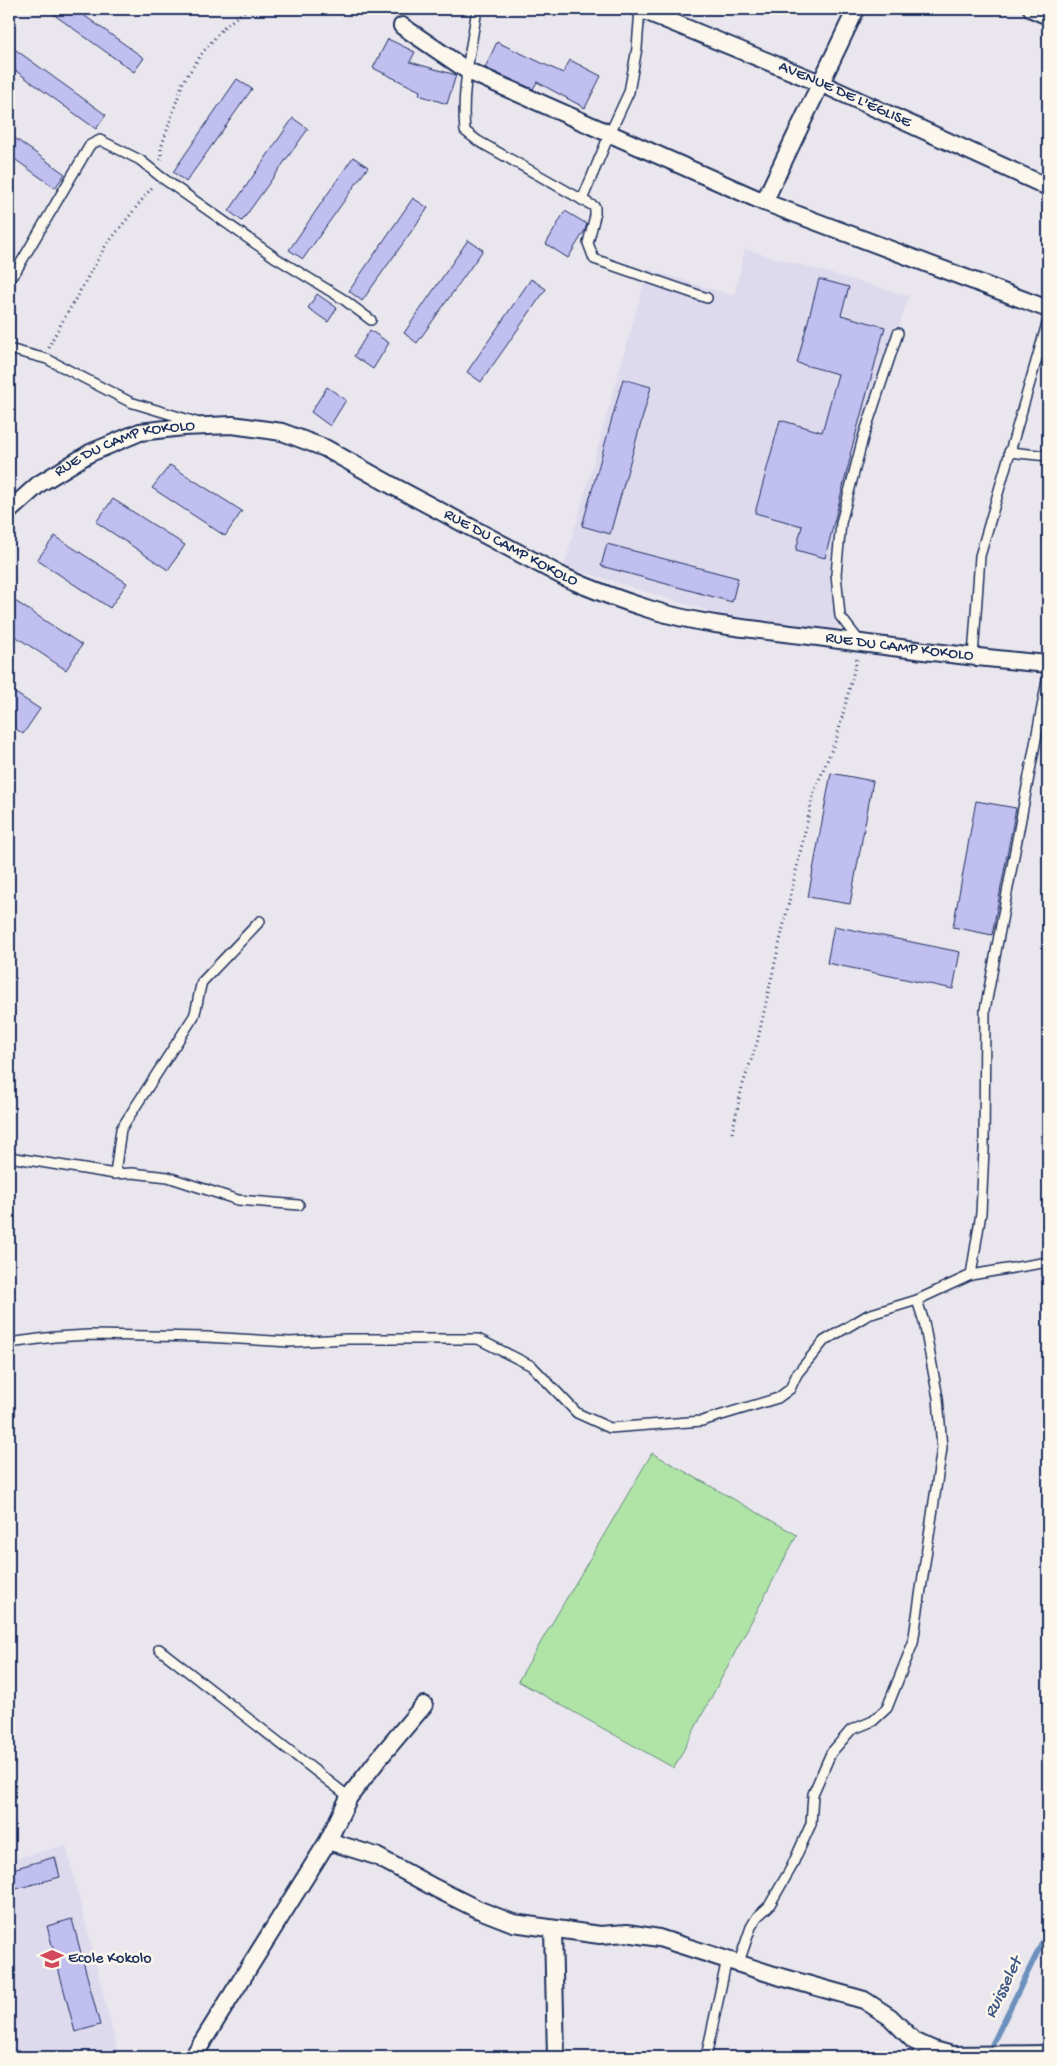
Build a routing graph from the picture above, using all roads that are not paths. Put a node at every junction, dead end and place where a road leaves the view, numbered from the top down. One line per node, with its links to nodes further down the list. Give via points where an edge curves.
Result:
1 (477, 9): 7 (lane)
2 (640, 9): 8 (street, AVENUE DE L'ÉGLISE); 9 (lane, via 629,92)
3 (856, 9): 8 (street)
4 (1032, 9): 5 (street)
5 (1048, 16)
6 (402, 26): 7 (street)
7 (468, 71): 9 (street); 11 (lane, via 466,132)
8 (820, 83): 10 (street, AVENUE DE L'ÉGLISE); 12 (street)
9 (610, 133): 11 (lane); 12 (street)
10 (1048, 187)
11 (582, 200): 14 (lane, via 595,206 588,243 594,259)
12 (764, 202): 15 (street)
13 (9, 279): 16 (lane, via 90,145 100,140 140,160 276,258)
14 (707, 298)
15 (1048, 309)
16 (371, 320)
17 (1048, 320): 21 (lane)
18 (898, 332): 24 (lane, via 863,438 841,523 836,574 840,616)
19 (9, 349): 20 (lane, via 47,359 130,402)
20 (208, 426): 23 (street, RUE DU CAMP KOKOLO, via 140,432 115,442 39,484); 24 (street, RUE DU CAMP KOKOLO, via 232,425 282,432 325,448 564,576 650,610 702,622)
21 (1009, 452): 22 (lane); 25 (lane, via 980,556)
22 (1048, 456)
23 (9, 511)
24 (861, 643): 25 (street, RUE DU CAMP KOKOLO)
25 (973, 657): 26 (street, RUE DU CAMP KOKOLO)
26 (1048, 664)
27 (1048, 675): 33 (lane, via 985,1010 982,1195)
28 (260, 921): 30 (lane, via 202,982 194,1016 120,1129)
29 (9, 1156): 30 (lane)
30 (114, 1174): 31 (lane, via 168,1177 238,1200)
31 (299, 1205)
32 (1048, 1262): 33 (lane)
33 (972, 1275): 34 (lane)
34 (917, 1300): 35 (lane, via 868,1315 824,1341 797,1374 790,1389 778,1398 702,1421 610,1428 577,1413 532,1366 478,1339 290,1342 89,1335); 41 (lane, via 938,1398 942,1448 913,1643 887,1708 873,1720 851,1730 831,1752 813,1794 807,1833 791,1868 774,1898 751,1927)
35 (9, 1343)
36 (159, 1649): 38 (lane)
37 (424, 1705): 38 (street)
38 (349, 1797): 39 (street)
39 (328, 1841): 40 (street, via 376,1856 513,1923); 44 (street)
40 (553, 1930): 41 (street, via 600,1935 627,1933 658,1938); 45 (street)
41 (733, 1961): 43 (street, via 864,2000 890,2017 914,2041 934,2050 952,2055); 46 (lane)
42 (1048, 2054): 43 (street)
43 (1014, 2056)
44 (193, 2057)
45 (556, 2057)
46 (706, 2057)

